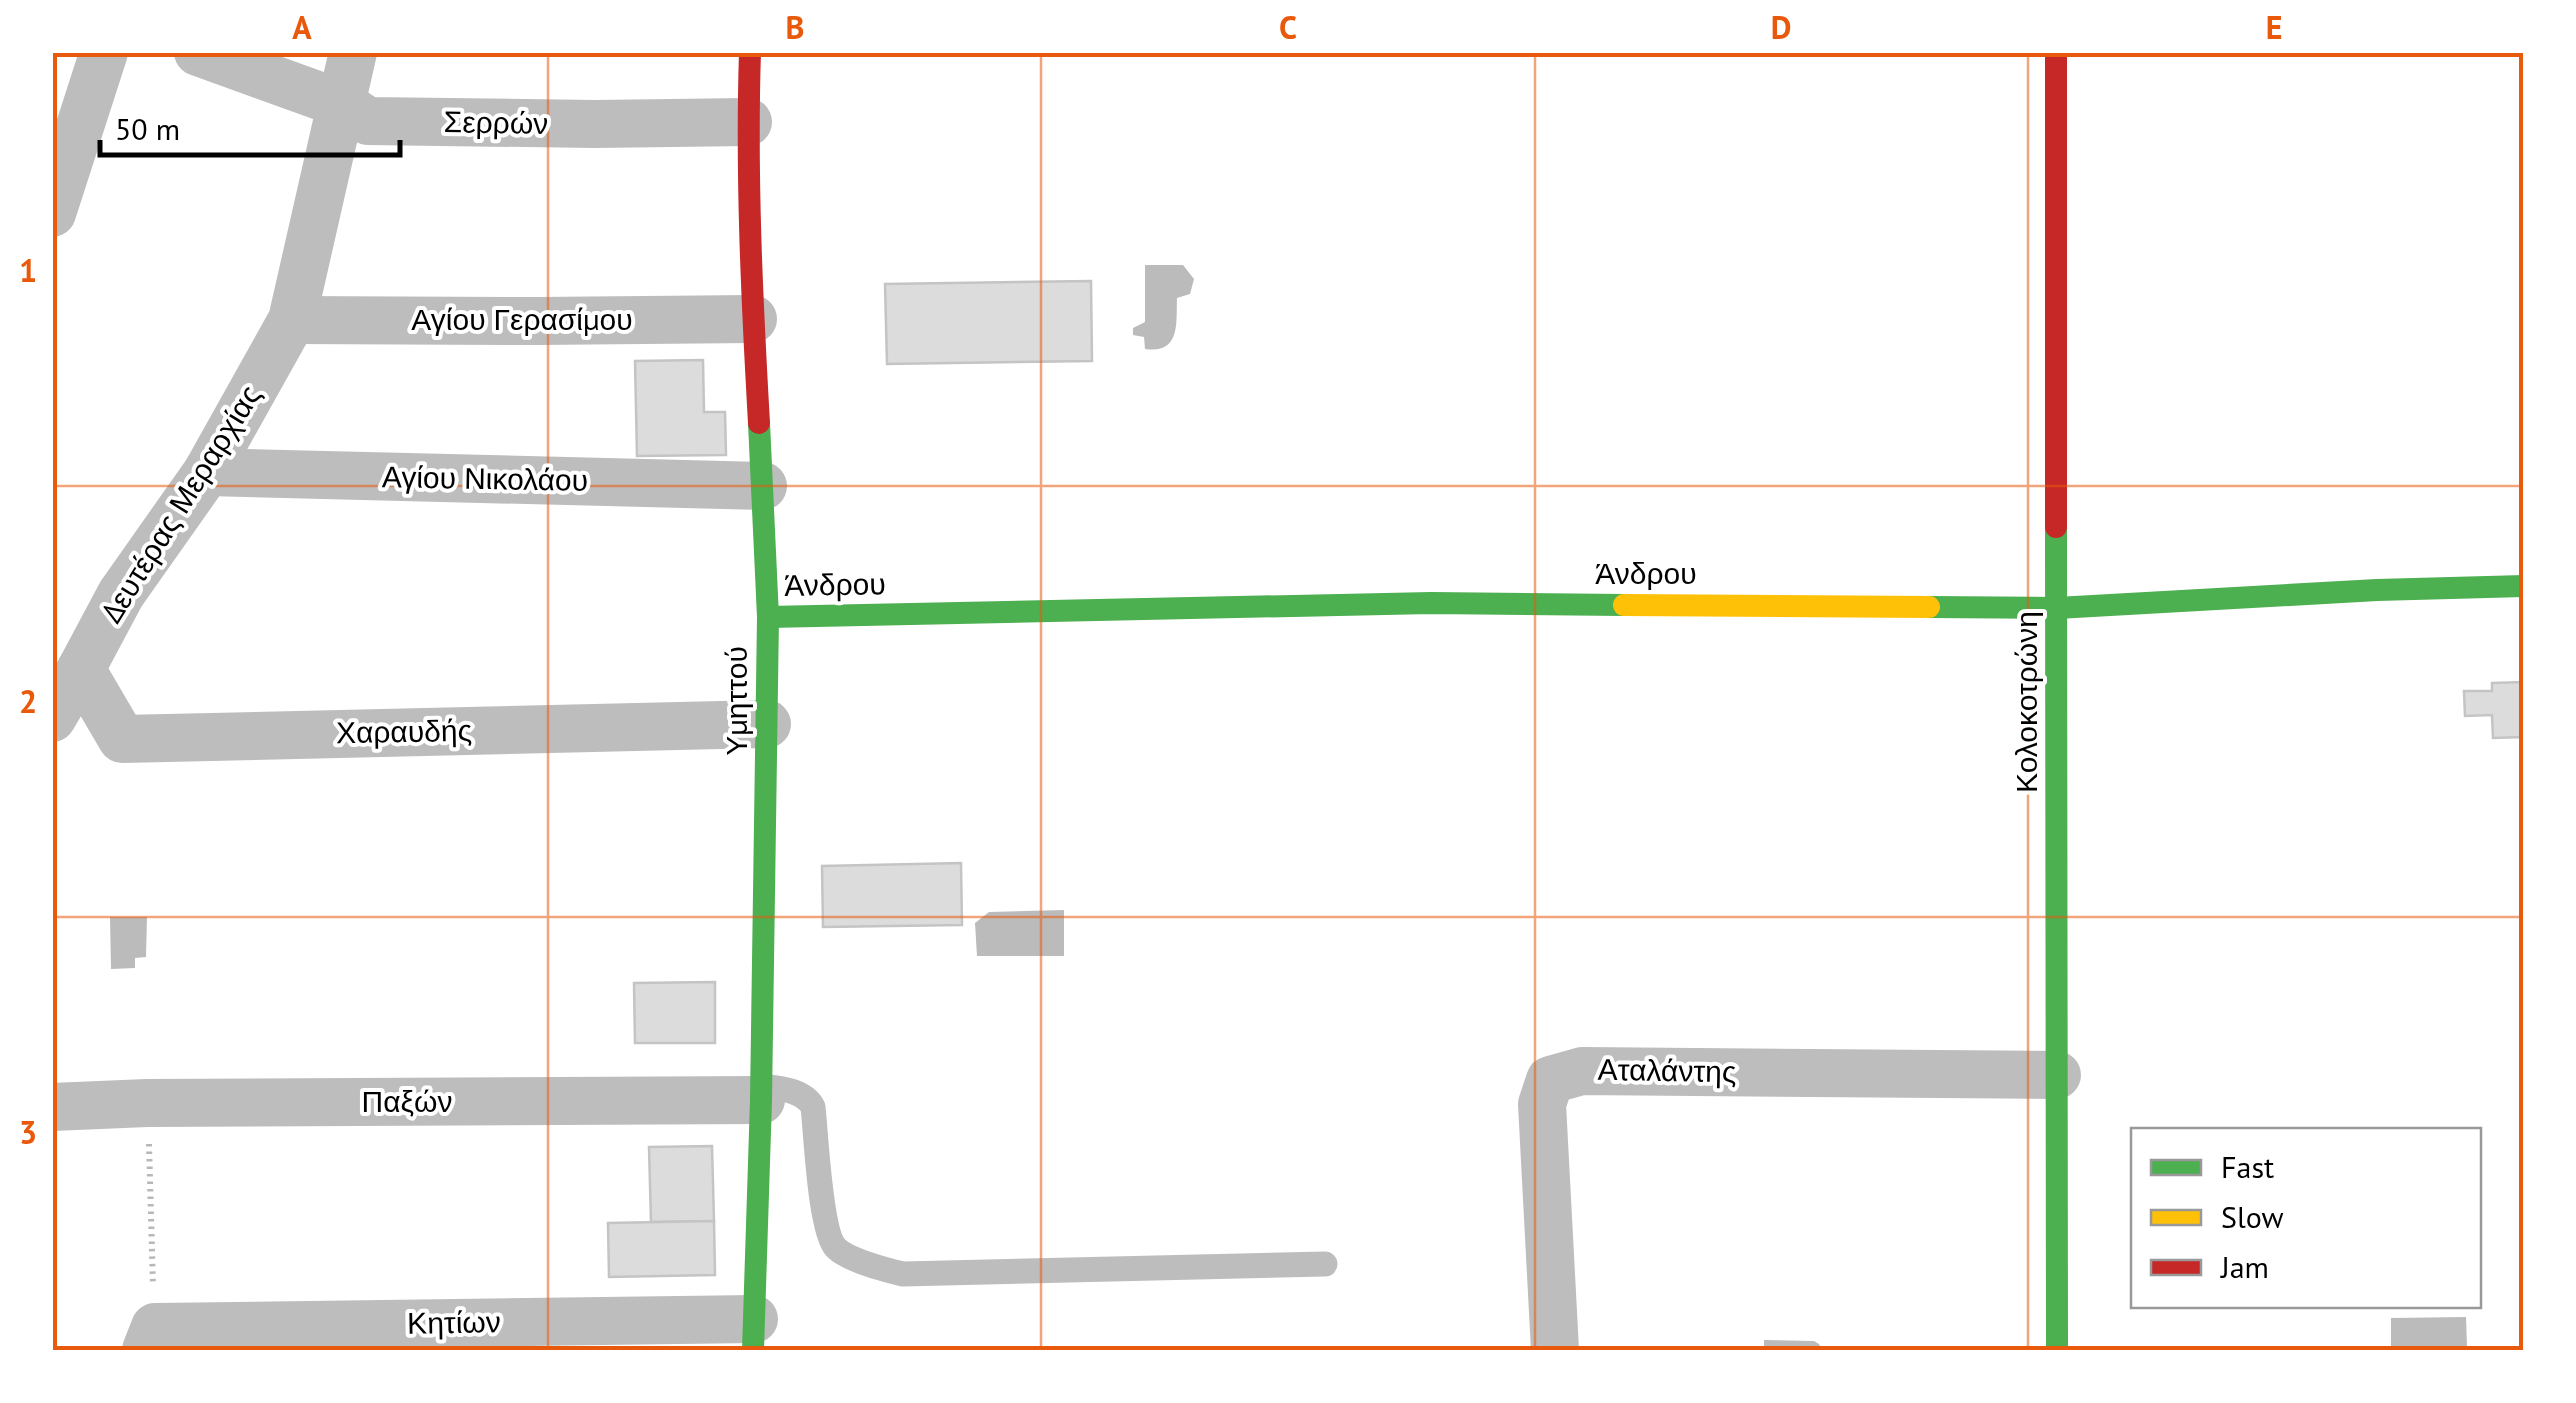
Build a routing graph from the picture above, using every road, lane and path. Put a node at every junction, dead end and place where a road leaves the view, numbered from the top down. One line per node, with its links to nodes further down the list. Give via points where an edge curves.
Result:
1 (104, 52): 8 (street)
2 (198, 52): 6 (street, Σερρών)
3 (353, 52): 6 (street, Δευτέρας Μεραρχίας)
4 (750, 52): 7 (street, Υμηττού)
5 (2056, 52): 14 (street, Κολοκοτρώνη)
6 (342, 104): 7 (street, Σερρών, via 368,122); 10 (street, Δευτέρας Μεραρχίας)
7 (748, 122): 9 (street, Υμηττού)
8 (52, 213)
9 (753, 319): 10 (street, Αγίου Γερασίμου); 12 (street, Υμηττού)
10 (292, 320): 11 (street, Δευτέρας Μεραρχίας)
11 (207, 472): 12 (street, Αγίου Νικολάου); 16 (street, Δευτέρας Μεραρχίας, via 120,594)
12 (763, 486): 15 (street, Υμηττού)
13 (2524, 586): 14 (street, Άνδρου)
14 (2057, 608): 15 (street, Άνδρου, via 1431,602); 19 (street, Κολοκοτρώνη)
15 (768, 617): 18 (street, Υμηττού)
16 (81, 669): 17 (street, Δευτέρας Μεραρχίας); 18 (street, Χαραυδής, via 122,739)
17 (52, 718)
18 (768, 724): 20 (street, Υμηττού)
19 (2057, 1075): 26 (street, Αταλάντης, via 1582,1070 1550,1080 1542,1104); 27 (street, Κολοκοτρώνη)
20 (761, 1093): 21 (street, Παξών); 23 (lane, via 809,1099 826,1226 836,1248 874,1268 903,1274); 24 (street, Υμηττού)
21 (148, 1103): 22 (street, Παξών); 25 (path)
22 (52, 1107)
23 (1325, 1264)
24 (753, 1335): 25 (street, Κητίων)
25 (150, 1339)
26 (1555, 1350)
27 (2057, 1350)

